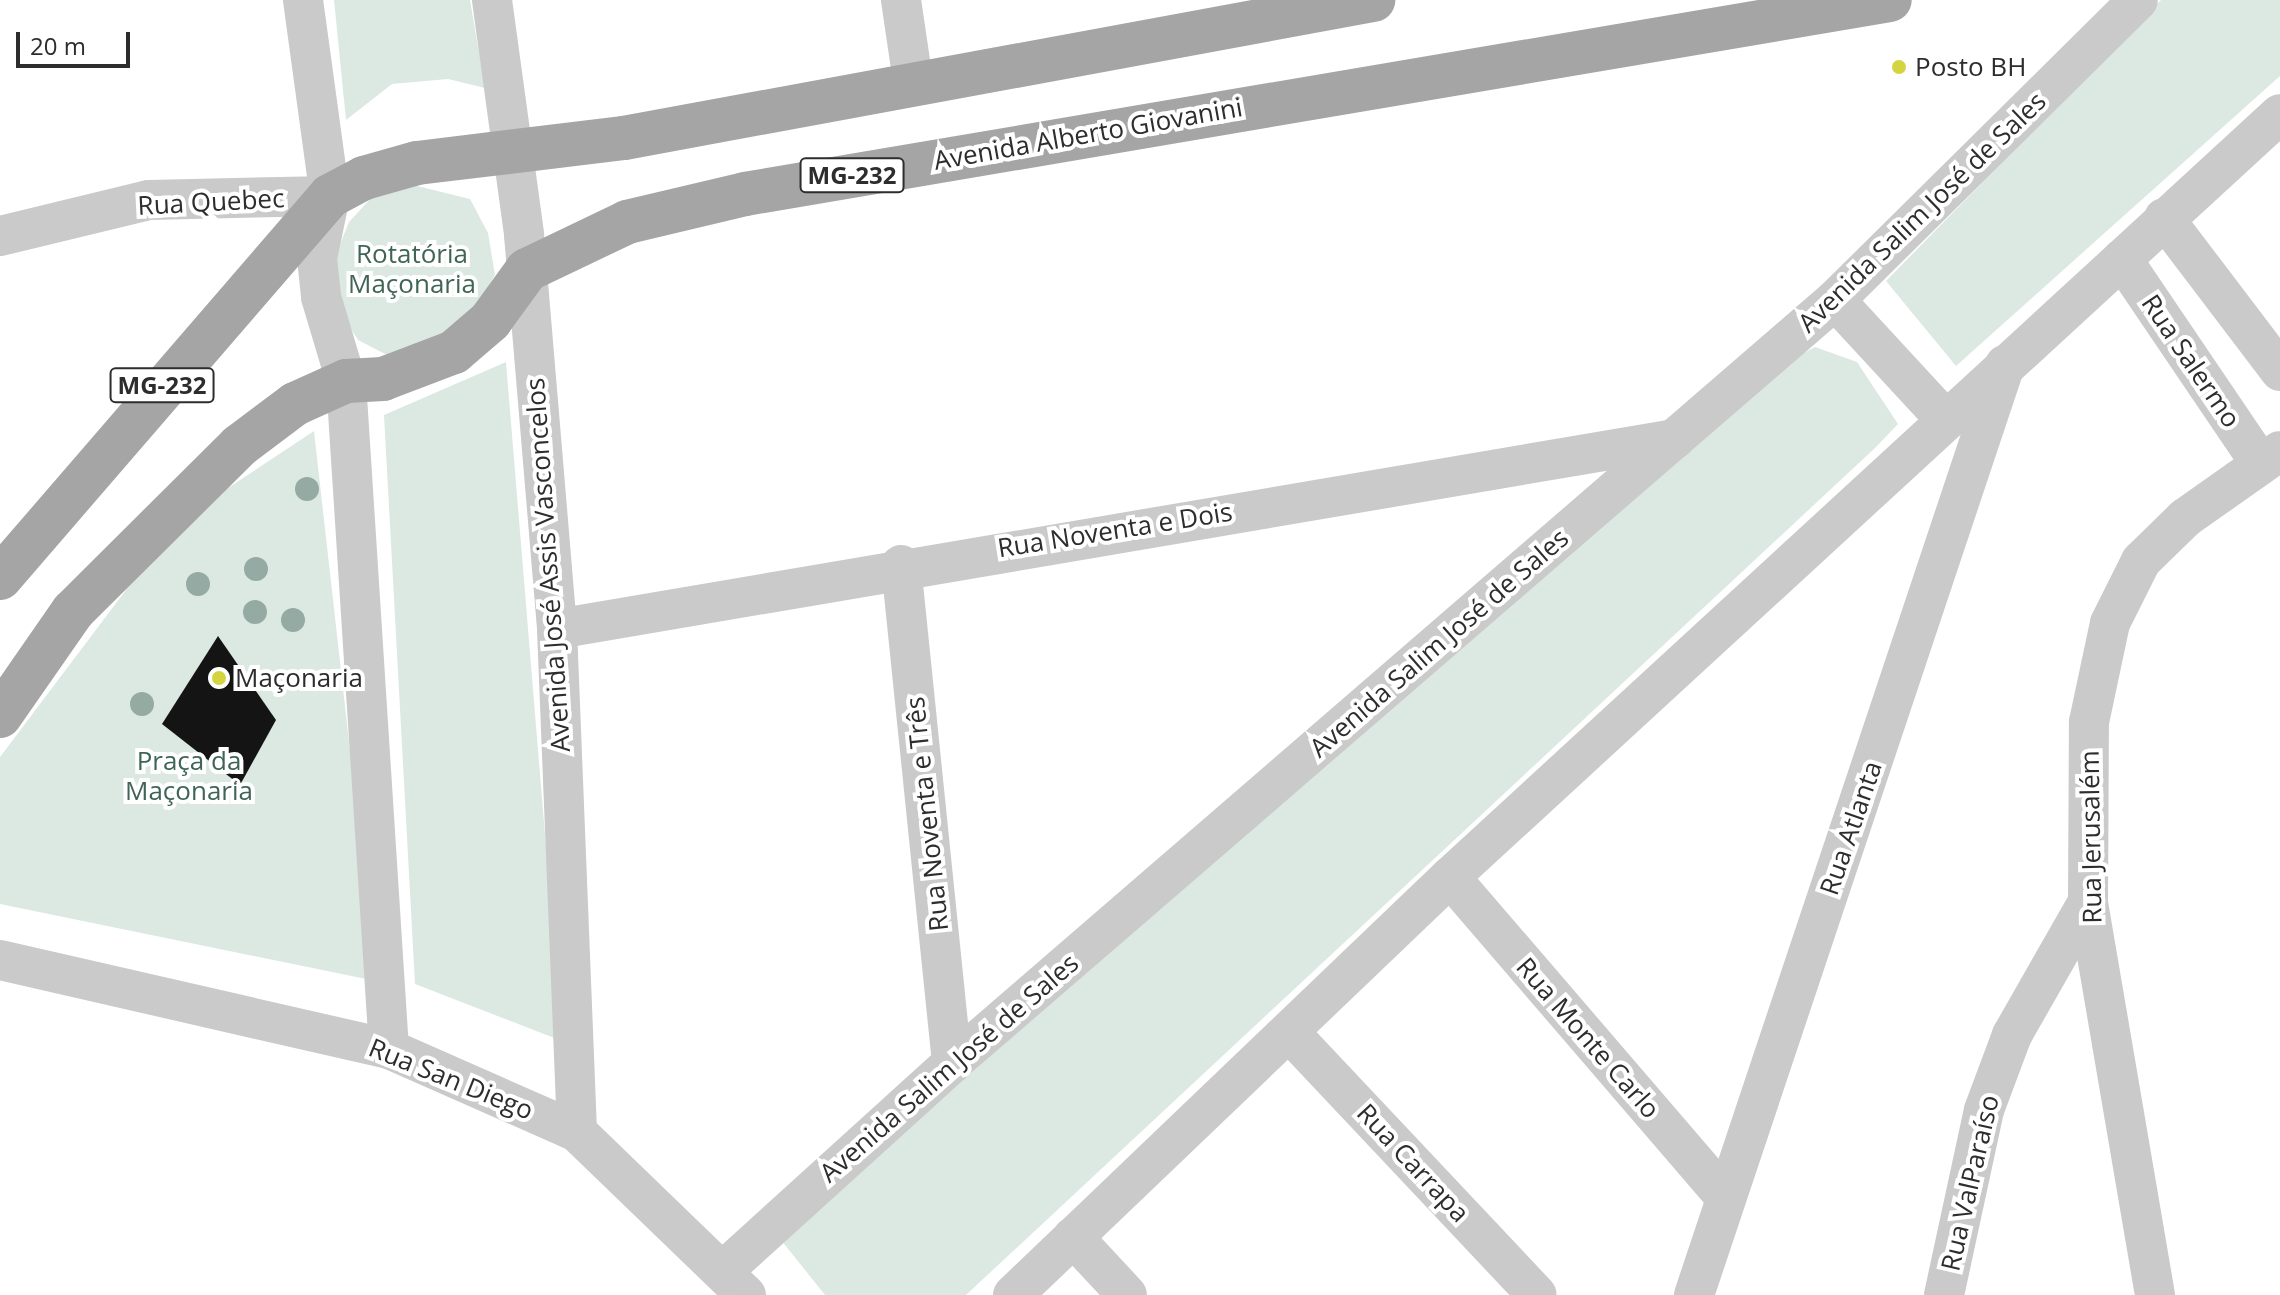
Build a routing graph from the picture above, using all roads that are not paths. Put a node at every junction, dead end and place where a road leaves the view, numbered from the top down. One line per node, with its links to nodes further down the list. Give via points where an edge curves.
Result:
1 (303, 0): 11 (street)
2 (492, 0): 10 (street, Avenida José Assis Vasconcelos)
3 (901, 0): 8 (street)
4 (1373, 0): 8 (main road, MG-232)
5 (1890, 0): 7 (main road, Avenida Alberto Giovanini / MG-232)
6 (2138, 0): 16 (street, Avenida Salim José de Sales)
7 (1651, 18): 15 (main road, Avenida Alberto Giovanini / MG-232, via 745,194 627,222)
8 (913, 81): 10 (main road, MG-232)
9 (2280, 114): 12 (street)
10 (510, 157): 11 (main road, MG-232, via 389,168); 15 (street, Avenida José Assis Vasconcelos)
11 (330, 196): 13 (street, Rua Quebec, via 149,200); 19 (street, via 317,258 329,334); 24 (main road, MG-232)
12 (2164, 218): 14 (street); 18 (street)
13 (0, 236)
14 (2122, 259): 17 (street); 22 (street, Rua Salermo)
15 (527, 270): 19 (main road, Avenida Alberto Giovanini / MG-232, via 490,321 454,352 383,379); 25 (street, Avenida José Assis Vasconcelos)
16 (1835, 300): 20 (street); 21 (street, Avenida Salim José de Sales)
17 (2007, 362): 20 (street); 34 (street, Rua Atlanta)
18 (2280, 371)
19 (346, 381): 26 (main road, Avenida Alberto Giovanini / MG-232, via 295,404 179,501 73,611); 31 (street)
20 (1945, 419): 27 (street)
21 (1675, 439): 23 (street, Rua Noventa e Dois); 32 (street, Avenida Salim José de Sales)
22 (2270, 457): 28 (street, Rua Jerusalém, via 2141,561 2110,623 2089,722)
23 (901, 565): 25 (street, Rua Noventa e Dois); 32 (street, Rua Noventa e Três)
24 (0, 578)
25 (557, 629): 33 (street, Avenida José Assis Vasconcelos)
26 (0, 716)
27 (1450, 877): 30 (street); 34 (street, Rua Monte Carlo)
28 (2088, 902): 41 (street, Rua ValParaíso, via 2012,1035 1984,1110); 42 (street, Rua Jerusalém)
29 (0, 960): 31 (street, Rua San Diego)
30 (1289, 1032): 35 (street); 39 (street, Rua Carrapa)
31 (389, 1049): 33 (street, Rua San Diego)
32 (952, 1063): 36 (street, Avenida Salim José de Sales)
33 (577, 1132): 36 (street, Rua San Diego)
34 (1726, 1198): 40 (street, Rua Atlanta)
35 (1073, 1237): 37 (street); 38 (street)
36 (735, 1282)
37 (1013, 1295)
38 (1127, 1295)
39 (1537, 1295)
40 (1694, 1295)
41 (1944, 1295)
42 (2155, 1295)

